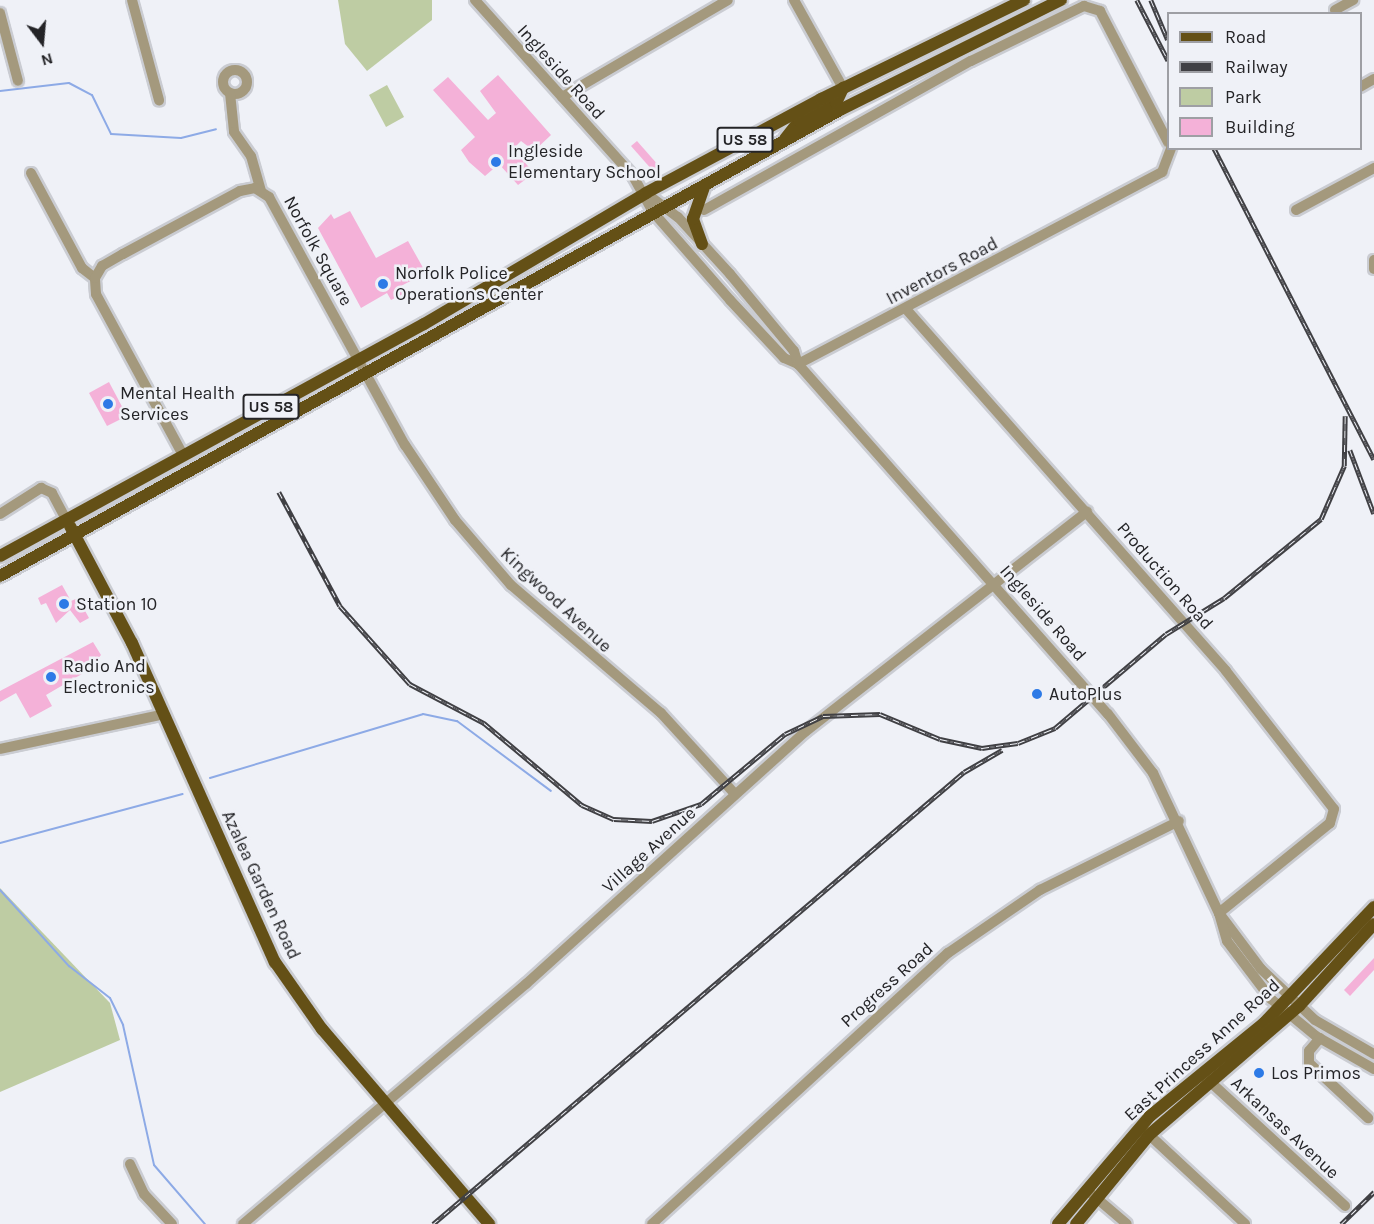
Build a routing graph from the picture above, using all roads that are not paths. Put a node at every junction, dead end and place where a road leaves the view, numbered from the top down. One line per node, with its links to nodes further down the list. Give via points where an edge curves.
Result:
1 (132, 0): 16 (street)
2 (475, 0): 15 (street, Ingleside Road)
3 (728, 0): 15 (street)
4 (794, 0): 12 (street)
5 (1024, 0): 12 (main road, US 58)
6 (1061, 0): 14 (main road, US 58)
7 (1353, 0): 9 (street)
8 (1072, 4): 18 (street); 19 (street, via 1100,11)
9 (1335, 10)
10 (0, 13): 11 (street)
11 (18, 81)
12 (843, 88): 14 (main road); 20 (main road, via 836,103 799,121); 26 (main road, US 58)
13 (230, 93): 25 (street, via 234,132 250,156)
14 (869, 95): 17 (main road, US 58)
15 (562, 97): 26 (street, Ingleside Road)
16 (159, 100)
17 (840, 110): 18 (street); 20 (main road, US 58)
18 (850, 128): 28 (street)
19 (1167, 140)
20 (782, 142): 24 (main road, US 58)
21 (1170, 150): 35 (street, Inventors Road, via 1162,172)
22 (1374, 168): 29 (street)
23 (31, 173): 34 (street, via 82,268)
24 (705, 184): 27 (main road, US 58); 31 (main road, via 693,219)
25 (261, 191): 34 (street, Norfolk Square, via 240,190 102,266); 36 (street, Norfolk Square)
26 (646, 193): 27 (street, Ingleside Road); 30 (street, Ingleside Road); 36 (main road, US 58)
27 (665, 206): 30 (main road, US 58); 31 (street, Ingleside Road)
28 (704, 210)
29 (1296, 210)
30 (654, 212): 37 (street, Ingleside Road, via 784,358); 38 (main road, US 58)
31 (702, 244): 37 (street, Ingleside Road, via 777,329)
32 (1374, 260): 33 (street)
33 (1374, 269)
34 (95, 278): 39 (street, via 96,294)
35 (906, 309): 37 (street, Inventors Road); 40 (street, Production Road)
36 (358, 359): 38 (street, Norfolk Square); 39 (main road, US 58)
37 (798, 364): 48 (street, Ingleside Road)
38 (366, 374): 43 (main road, US 58); 51 (street, Kingwood Avenue, via 424,477 483,555 511,585 661,713)
39 (183, 454): 42 (main road, US 58)
40 (1087, 512): 48 (street, Village Avenue); 54 (street, Production Road, via 1226,671 1334,810 1333,820)
41 (0, 513): 42 (street, via 41,488 52,493)
42 (66, 519): 43 (main road, Azalea Garden Road); 44 (main road, US 58)
43 (74, 533): 46 (main road, US 58); 49 (main road, Azalea Garden Road)
44 (21, 544): 45 (main road, US 58); 46 (main road)
45 (0, 556)
46 (30, 558): 47 (main road, US 58)
47 (0, 576)
48 (993, 581): 51 (street, Village Avenue); 52 (street, Ingleside Road, via 1140,754)
49 (164, 714): 50 (street); 61 (main road, Azalea Garden Road, via 276,964 306,1008)
50 (0, 749)
51 (735, 794): 61 (street, Village Avenue)
52 (1179, 821): 54 (street, Ingleside Road); 70 (street, Progress Road, via 1040,890 948,953)
53 (1374, 907): 56 (main road, East Princess Anne Road)
54 (1219, 913): 56 (street, Ingleside Road)
55 (1374, 924): 56 (main road, East Princess Anne Road)
56 (1289, 1007): 57 (street, Ingleside Road); 58 (street, Ingleside Road); 60 (main road, East Princess Anne Road)
57 (1320, 1038): 59 (street, Ingleside Road); 62 (street, via 1309,1051 1309,1063)
58 (1374, 1054)
59 (1374, 1069)
60 (1206, 1078): 63 (main road, East Princess Anne Road); 66 (street, Arkansas Avenue)
61 (385, 1102): 68 (street, Village Avenue); 69 (main road, Azalea Garden Road)
62 (1368, 1118)
63 (1145, 1130): 65 (main road, East Princess Anne Road); 74 (street)
64 (130, 1164): 67 (street, via 144,1194)
65 (1092, 1194): 71 (main road, East Princess Anne Road); 72 (main road, East Princess Anne Road); 73 (street)
66 (1345, 1206)
67 (172, 1224)
68 (243, 1224)
69 (489, 1224)
70 (652, 1224)
71 (1058, 1224)
72 (1076, 1224)
73 (1126, 1224)
74 (1245, 1224)

